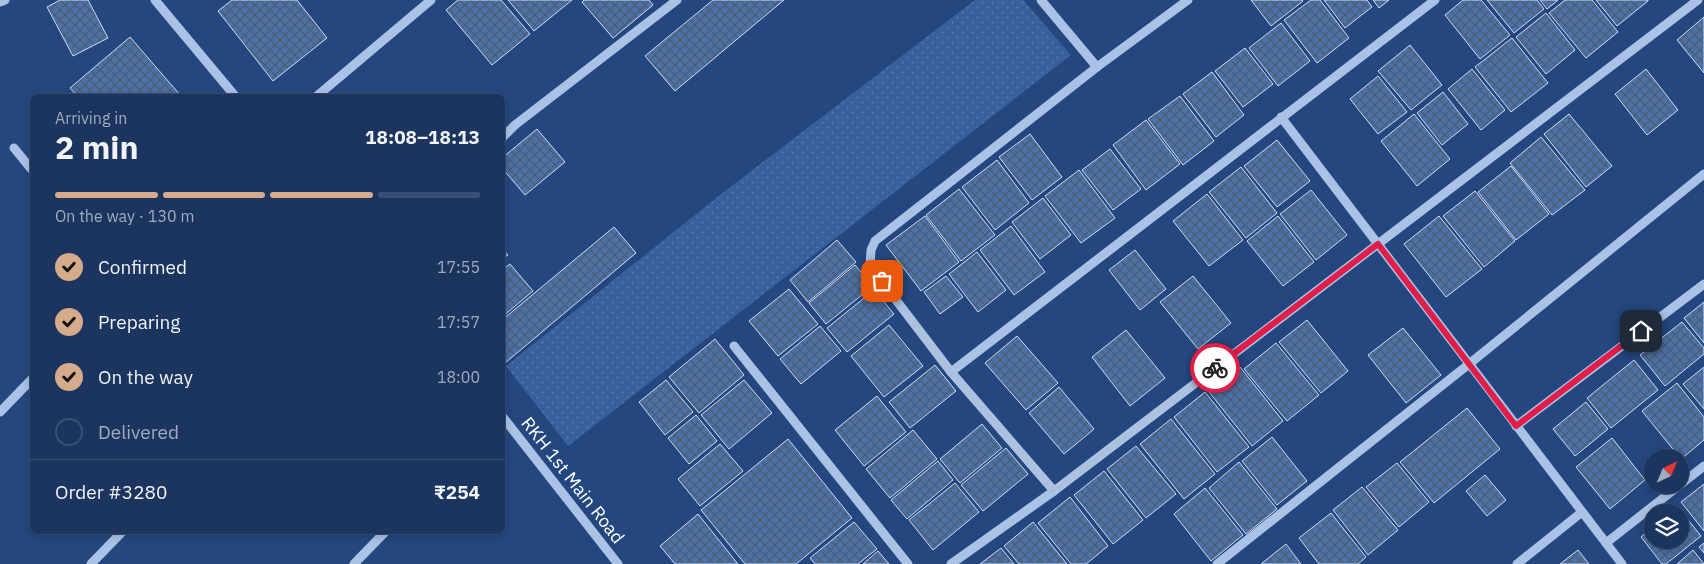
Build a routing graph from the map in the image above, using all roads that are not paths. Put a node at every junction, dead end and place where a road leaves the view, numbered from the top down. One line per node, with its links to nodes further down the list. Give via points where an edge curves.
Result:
1 (5, 0): 9 (street)
2 (155, 0): 11 (street)
3 (430, 0): 12 (street)
4 (677, 0): 14 (street)
5 (1041, 0): 10 (street)
6 (1188, 0): 10 (street)
7 (1435, 0): 13 (street)
8 (1698, 0): 18 (street)
9 (0, 2)
10 (1097, 66): 22 (street, via 875,241 870,266)
11 (233, 94)
12 (319, 94)
13 (1281, 117): 18 (street); 22 (street)
14 (505, 135)
15 (14, 148): 16 (street)
16 (30, 168)
17 (1704, 174): 21 (street)
18 (1378, 244): 21 (street); 28 (street)
19 (1704, 284): 26 (street)
20 (734, 346): 36 (street)
21 (1469, 364): 26 (street); 38 (street)
22 (951, 372): 28 (street)
23 (30, 381): 24 (street)
24 (0, 412)
25 (505, 420): 33 (street, RKH 1st Main Road)
26 (1516, 426): 29 (street)
27 (1704, 466): 32 (street)
28 (1054, 491): 37 (street)
29 (1582, 512): 32 (street); 39 (street)
30 (120, 534): 34 (street)
31 (383, 534): 35 (street)
32 (1606, 543): 40 (street)
33 (614, 562)
34 (91, 564)
35 (354, 564)
36 (908, 564)
37 (951, 564)
38 (1217, 564)
39 (1516, 564)
40 (1622, 564)

